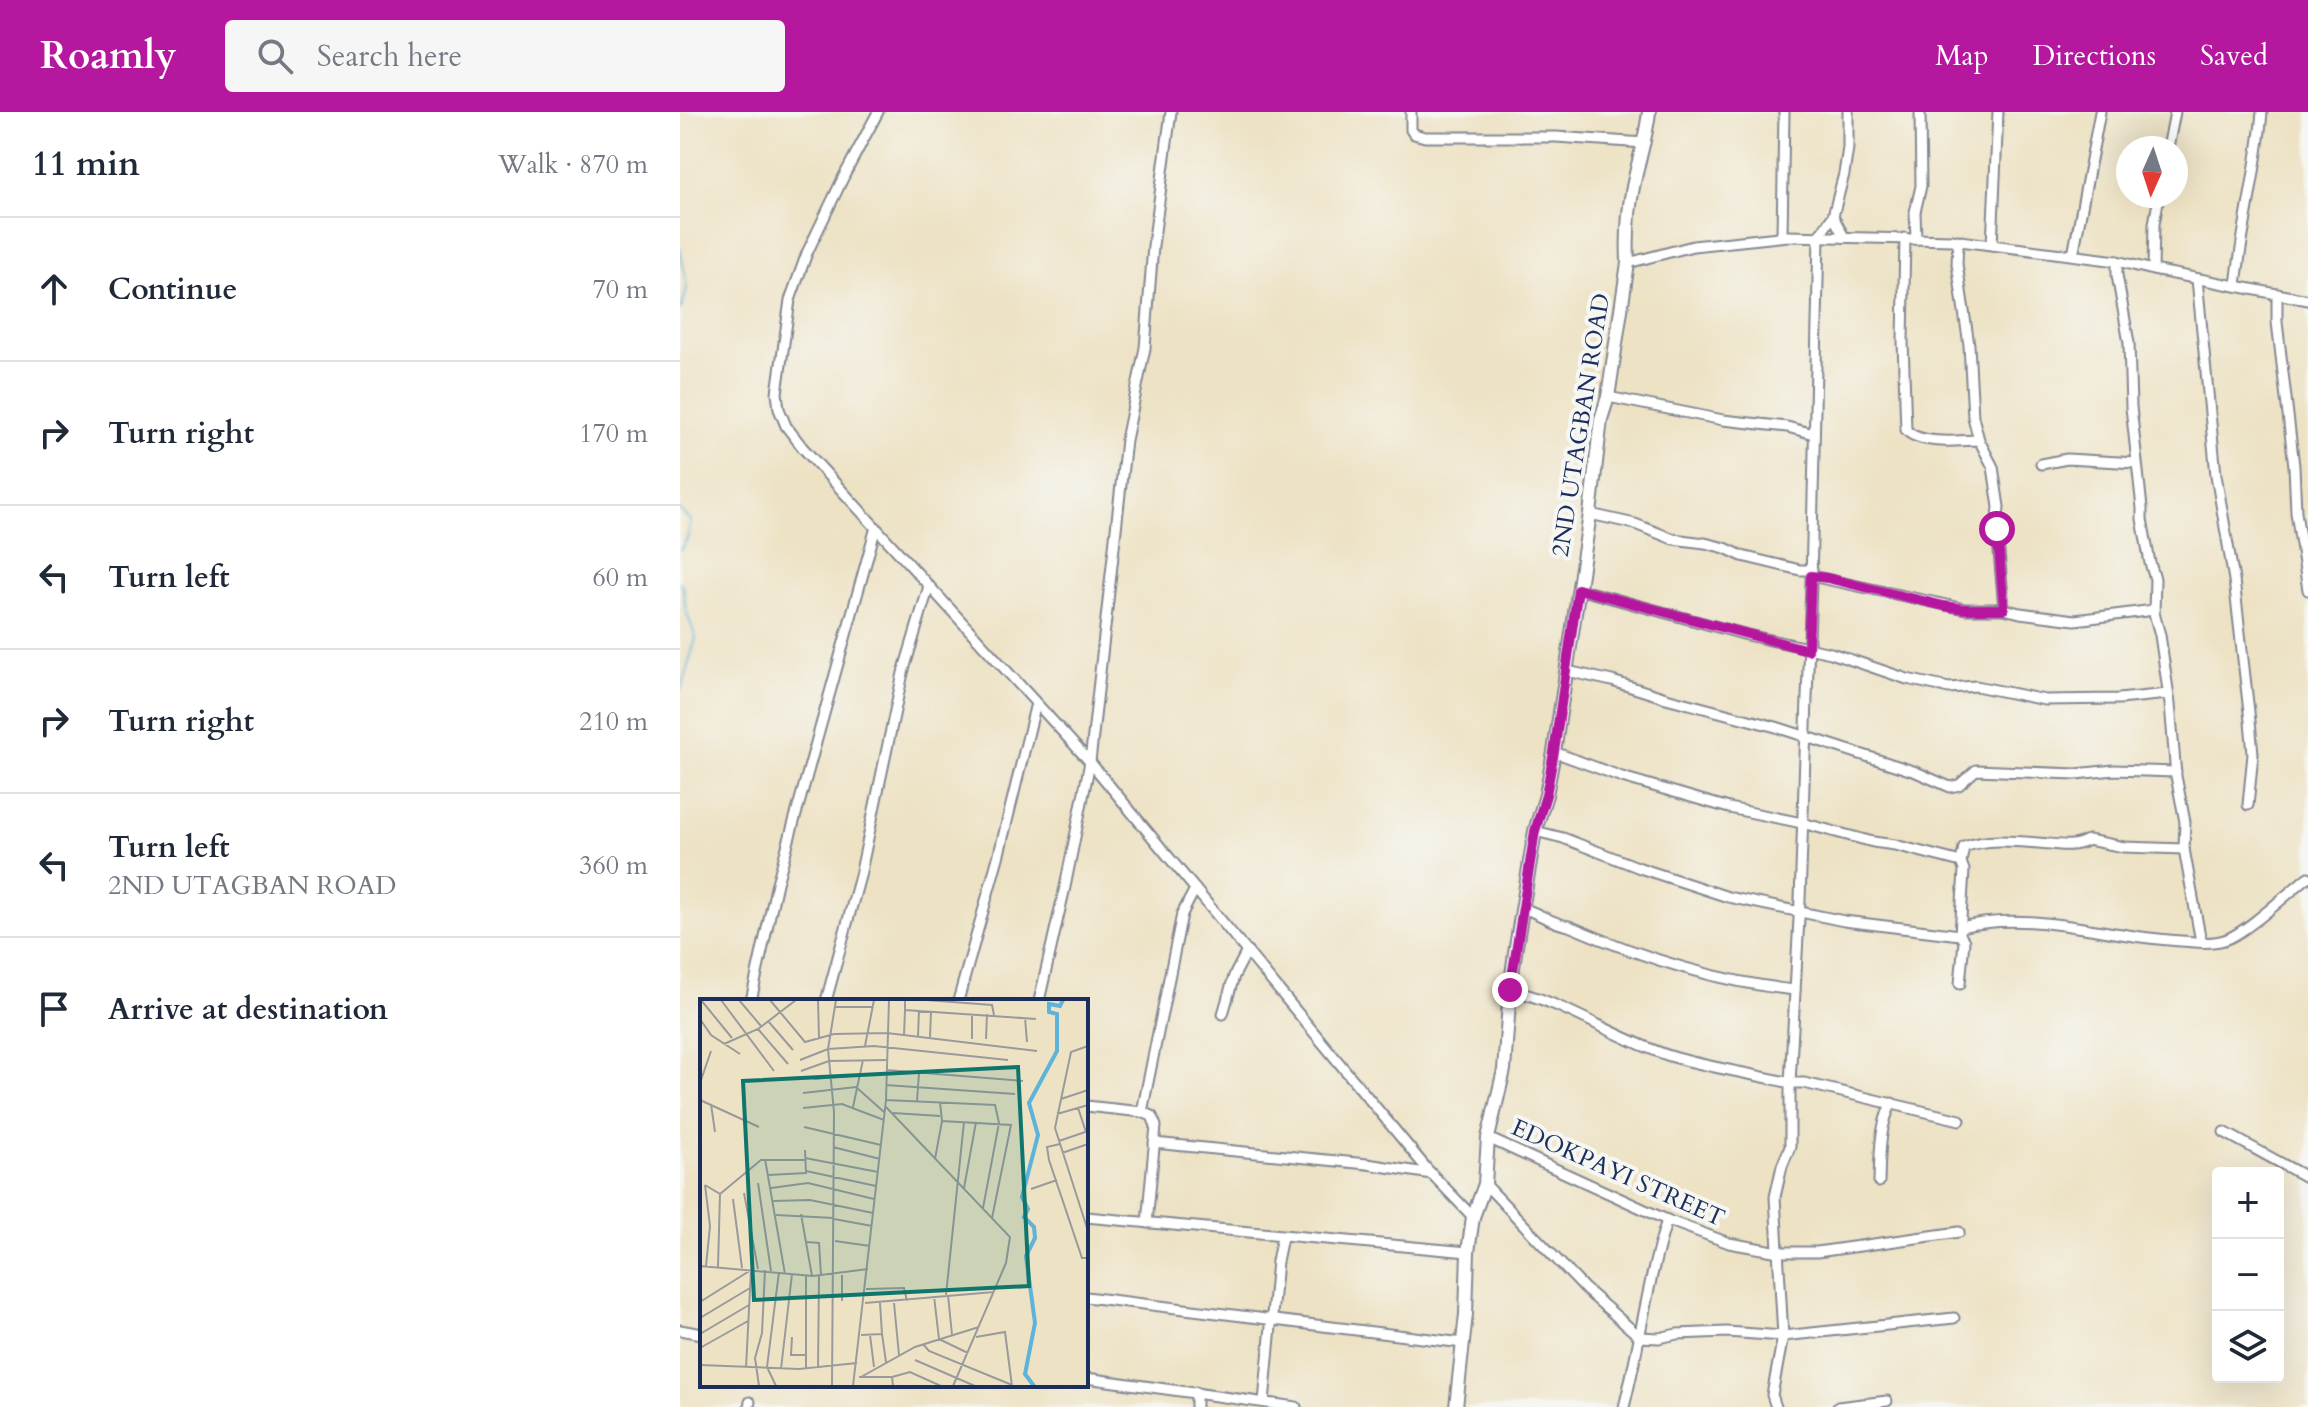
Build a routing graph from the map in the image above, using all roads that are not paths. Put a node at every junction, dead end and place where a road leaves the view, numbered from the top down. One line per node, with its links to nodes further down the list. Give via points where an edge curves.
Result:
1 (878, 112): 37 (street, via 807,253 790,300 777,393 786,426)
2 (1171, 112): 50 (street, via 1145,348 1126,440)
3 (1411, 112): 13 (street, via 1411,130 1425,137)
4 (1649, 112): 13 (street, 2ND UTAGBAN ROAD)
5 (1784, 112): 16 (street)
6 (1848, 112): 15 (street, via 1844,174)
7 (1920, 112): 20 (street)
8 (1998, 112): 22 (street)
9 (2100, 112): 23 (street)
10 (2175, 112): 12 (street)
11 (2262, 112): 28 (street)
12 (2170, 136)
13 (1645, 143): 25 (street, 2ND UTAGBAN ROAD, via 1633,186)
14 (2157, 208): 26 (street)
15 (1833, 216): 17 (street); 18 (street)
16 (1782, 236): 17 (street); 25 (street, via 1693,246)
17 (1819, 236): 18 (street); 32 (street)
18 (1844, 237): 19 (street)
19 (1905, 238): 20 (street); 33 (street, via 1906,430 1911,436 1939,441)
20 (1916, 239): 21 (street)
21 (1958, 240): 22 (street); 33 (street)
22 (1992, 245): 23 (street)
23 (2073, 255): 24 (street)
24 (2117, 261): 26 (street); 34 (street, via 2129,343)
25 (1628, 263): 31 (street, 2ND UTAGBAN ROAD)
26 (2153, 270): 27 (street)
27 (2197, 279): 28 (street); 52 (street, via 2216,475 2253,754)
28 (2236, 286): 29 (street)
29 (2277, 294): 30 (street); 41 (street)
30 (2308, 300)
31 (1608, 397): 32 (street); 36 (street, 2ND UTAGBAN ROAD)
32 (1814, 434): 38 (street)
33 (1979, 440): 42 (street, via 1993,467 1998,493)
34 (2136, 463): 35 (street, via 2067,459); 43 (street, via 2155,579)
35 (2041, 464)
36 (1590, 514): 38 (street); 40 (street, 2ND UTAGBAN ROAD)
37 (876, 527): 39 (street); 67 (street, via 777,883)
38 (1812, 573): 42 (street, via 1944,606); 44 (street)
39 (929, 586): 50 (street); 68 (street, via 903,673 860,876)
40 (1578, 589): 44 (street); 45 (street, 2ND UTAGBAN ROAD)
41 (2308, 590)
42 (2004, 609): 43 (street, via 2075,620)
43 (2154, 610): 46 (street)
44 (1808, 650): 46 (street, via 1933,685 1976,686 2045,700); 48 (street)
45 (1567, 671): 48 (street); 49 (street, 2ND UTAGBAN ROAD)
46 (2168, 694): 51 (street)
47 (1035, 707): 69 (street)
48 (1805, 737): 51 (street, via 1950,787 1976,770 1991,769); 53 (street)
49 (1554, 752): 53 (street, via 1729,808); 54 (street, 2ND UTAGBAN ROAD)
50 (1090, 762): 58 (street); 70 (street)
51 (2176, 772): 55 (street)
52 (2248, 805)
53 (1802, 823): 56 (street); 60 (street)
54 (1535, 831): 59 (street, 2ND UTAGBAN ROAD); 60 (street, via 1681,883)
55 (2184, 849): 56 (street, via 2088,840 2078,846 1984,841 1964,847); 62 (street)
56 (1961, 862): 61 (street)
57 (2308, 877): 62 (street, via 2238,933)
58 (1195, 889): 63 (street); 75 (street, via 1182,914)
59 (1522, 908): 65 (street, 2ND UTAGBAN ROAD); 66 (street, via 1672,965 1753,986)
60 (1799, 913): 61 (street); 66 (street)
61 (1960, 931): 62 (street, via 1985,921 2048,923); 64 (street)
62 (2201, 942)
63 (1247, 951): 71 (street); 80 (street)
64 (1960, 984)
65 (1510, 990): 72 (street, via 1553,1002 1669,1056); 78 (street, 2ND UTAGBAN ROAD, via 1504,1070)
66 (1795, 990): 72 (street)
67 (751, 999)
68 (827, 999)
69 (959, 999)
70 (1039, 999)
71 (1223, 1014)
72 (1790, 1083): 73 (street); 91 (street, via 1790,1147 1775,1197)
73 (1892, 1103): 76 (street); 82 (street, via 1881,1143)
74 (1088, 1106): 75 (street)
75 (1142, 1112): 79 (street, via 1152,1116 1156,1126)
76 (1960, 1120)
77 (2224, 1132): 81 (street)
78 (1488, 1138): 83 (street, 2ND UTAGBAN ROAD); 86 (street, EDOKPAYI STREET)
79 (1154, 1143): 80 (street); 87 (street)
80 (1432, 1174): 85 (street)
81 (2308, 1178)
82 (1879, 1182)
83 (1485, 1184): 85 (street, 2ND UTAGBAN ROAD); 98 (street, via 1585,1289)
84 (1088, 1217): 87 (street)
85 (1473, 1217): 90 (street, 2ND UTAGBAN ROAD)
86 (1667, 1220): 91 (street, EDOKPAYI STREET, via 1729,1243); 98 (street, via 1654,1258)
87 (1147, 1223): 90 (street)
88 (1959, 1232): 91 (street, EDOKPAYI STREET, via 1817,1252)
89 (1282, 1237): 94 (street)
90 (1468, 1252): 99 (street, 2ND UTAGBAN ROAD)
91 (1779, 1252): 97 (street)
92 (1088, 1297): 94 (street)
93 (1954, 1318): 97 (street)
94 (1272, 1320): 99 (street); 103 (street)
95 (680, 1330): 96 (street)
96 (700, 1334)
97 (1783, 1336): 98 (street, via 1727,1332); 109 (street, via 1772,1395)
98 (1640, 1337): 108 (street)
99 (1463, 1343): 107 (street, 2ND UTAGBAN ROAD)
100 (1088, 1378): 101 (street)
101 (1196, 1392): 103 (street); 105 (street)
102 (1887, 1401): 110 (street)
103 (1264, 1402): 104 (street)
104 (1282, 1406): 106 (street)
105 (1196, 1407)
106 (1296, 1407)
107 (1456, 1407)
108 (1624, 1407)
109 (1776, 1407)
110 (1838, 1407)

